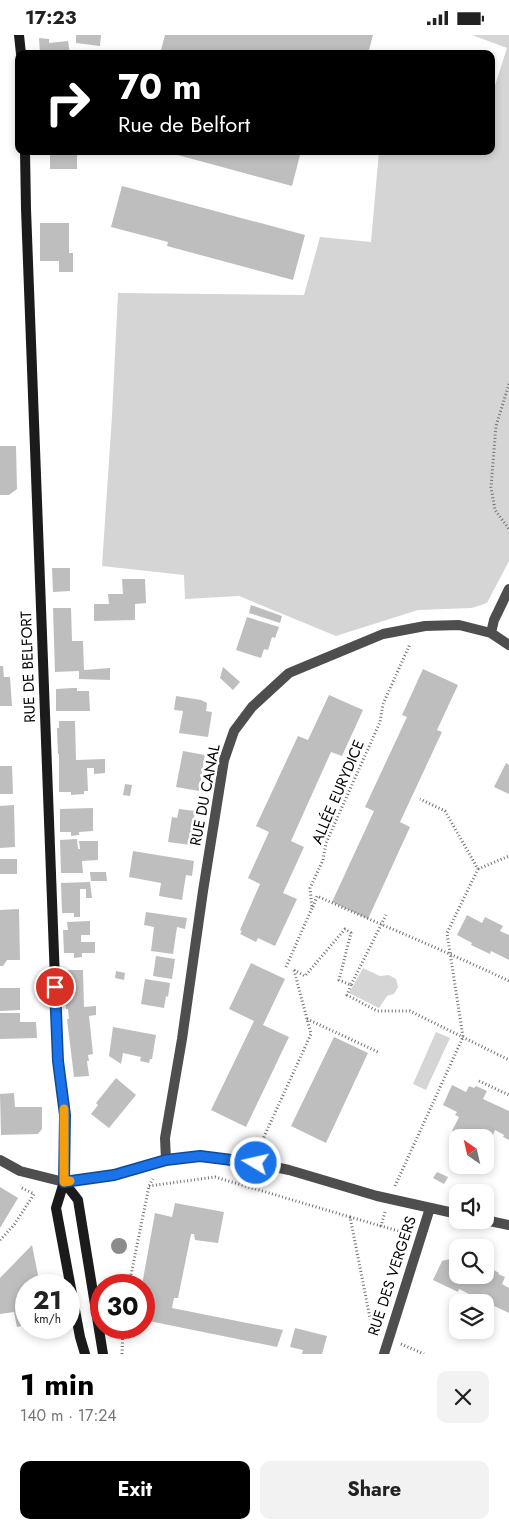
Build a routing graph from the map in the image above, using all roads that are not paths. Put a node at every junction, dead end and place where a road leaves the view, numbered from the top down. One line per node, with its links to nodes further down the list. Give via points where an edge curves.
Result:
1 (19, 35): 2 (main road)
2 (21, 50)
3 (25, 155): 9 (main road, RUE DE BELFORT, via 58,1061 65,1115)
4 (509, 589): 5 (street, via 494,620)
5 (494, 635): 6 (street); 8 (street, RUE DU CANAL, via 459,625 425,625 383,634 289,673 252,707 234,731 224,760 203,891 165,1137)
6 (509, 645)
7 (0, 1160): 9 (street, via 20,1171)
8 (166, 1160): 9 (street, via 114,1175); 10 (street, via 200,1156 256,1163)
9 (64, 1182): 14 (main road, RUE DE BELFORT, via 56,1208); 15 (main road, via 78,1200)
10 (430, 1208): 11 (street); 16 (street, RUE DES VERGERS)
11 (449, 1212)
12 (494, 1222): 13 (street)
13 (509, 1225)
14 (85, 1354)
15 (103, 1354)
16 (384, 1354)

